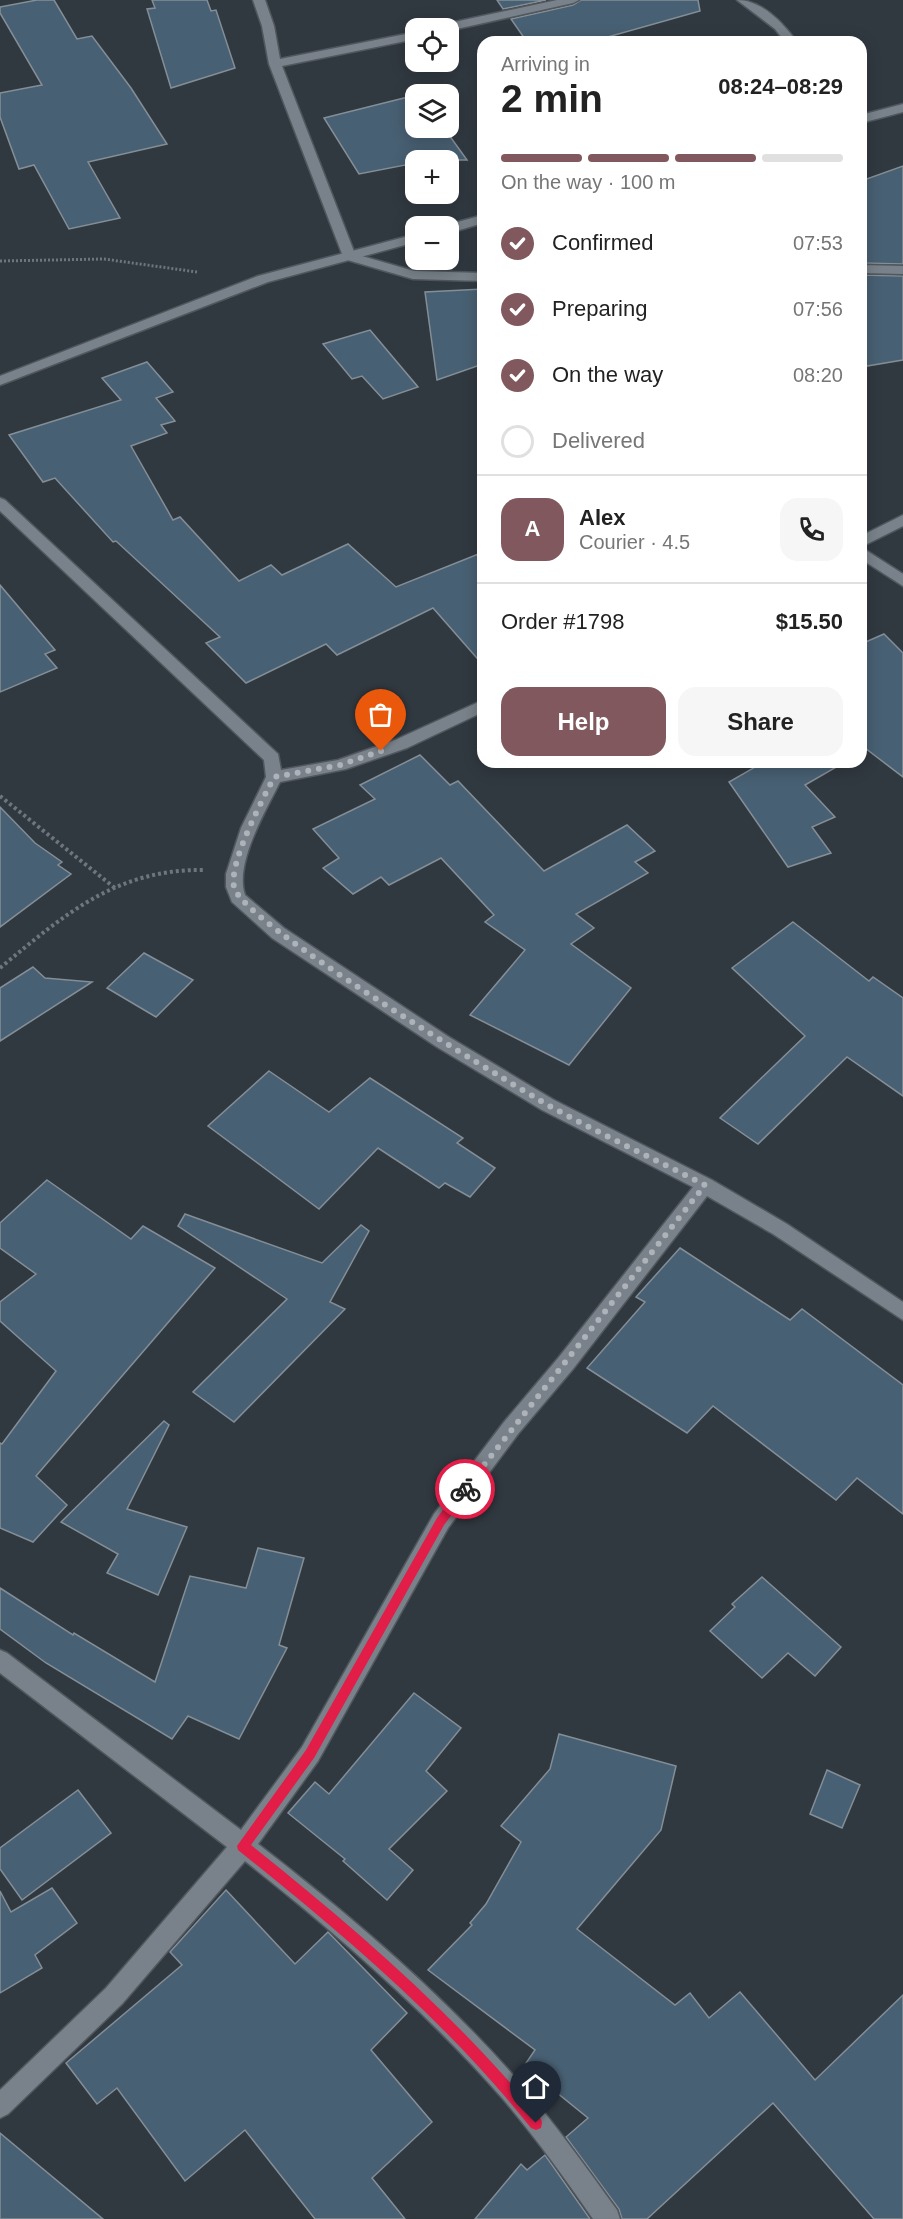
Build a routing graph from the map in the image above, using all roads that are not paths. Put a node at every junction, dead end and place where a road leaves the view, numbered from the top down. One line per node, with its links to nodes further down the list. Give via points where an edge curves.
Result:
1 (259, 0): 7 (street)
2 (573, 0): 4 (street)
3 (743, 0): 5 (street, via 779,26)
4 (459, 25)
5 (786, 36)
6 (405, 37): 7 (street)
7 (274, 63): 13 (street)
8 (903, 108): 9 (street)
9 (867, 117)
10 (477, 221): 11 (street)
11 (459, 226)
12 (405, 241): 13 (street)
13 (349, 256): 16 (street, via 412,275); 17 (street, via 263,279)
14 (867, 269): 15 (street)
15 (903, 270)
16 (477, 277)
17 (0, 381)
18 (0, 503): 24 (street, via 272,758)
19 (903, 520): 20 (street)
20 (867, 539)
21 (867, 556): 22 (street)
22 (903, 581)
23 (477, 708): 24 (street, via 402,744 340,765)
24 (274, 777): 25 (street, via 249,828 234,874 238,898 278,933 443,1042 548,1105)
25 (705, 1185): 26 (street, via 780,1228); 28 (street, via 441,1521 310,1754)
26 (903, 1312)
27 (0, 1659): 28 (street)
28 (243, 1846): 29 (street, via 114,1996); 30 (street, via 418,1995 498,2077 574,2170)
29 (0, 2106)
30 (608, 2219)

